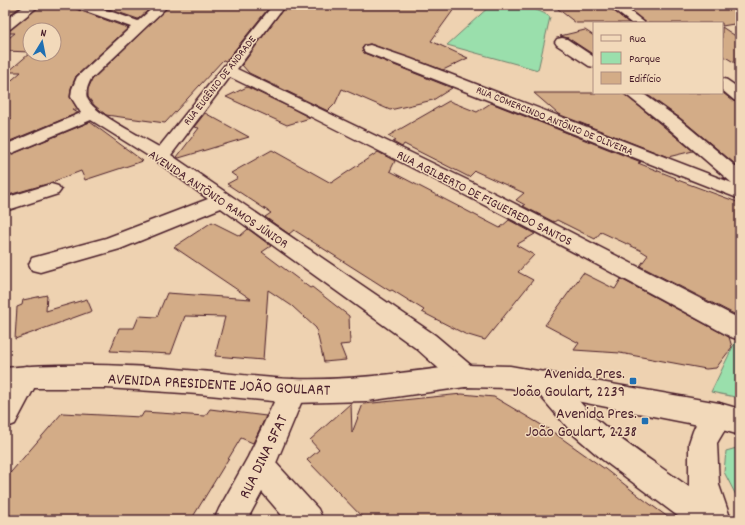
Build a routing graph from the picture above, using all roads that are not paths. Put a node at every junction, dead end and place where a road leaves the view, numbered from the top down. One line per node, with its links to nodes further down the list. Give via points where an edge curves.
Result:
1 (34, 5): 7 (street)
2 (81, 5): 8 (street)
3 (163, 5): 8 (street, AVENIDA ANTÔNIO RAMOS JÚNIOR)
4 (279, 5): 12 (street, RUA EUGÊNIO DE ANDRADE)
5 (614, 5): 6 (street)
6 (638, 22)
7 (5, 26)
8 (140, 26): 16 (street, AVENIDA ANTÔNIO RAMOS JÚNIOR, via 92,69 80,84 79,99)
9 (562, 42): 11 (street)
10 (370, 49): 21 (street, RUA COMERCINDO ANTÔNIO DE OLIVEIRA)
11 (593, 62)
12 (227, 70): 18 (street, RUA EUGÊNIO DE ANDRADE); 25 (street, RUA AGILBERTO DE FIGUEIREDO SANTOS, via 334,120)
13 (723, 84): 15 (street)
14 (633, 94): 19 (street, via 673,123)
15 (740, 97)
16 (92, 114): 17 (street); 18 (street, AVENIDA ANTÔNIO RAMOS JÚNIOR)
17 (5, 151)
18 (161, 156): 22 (street, AVENIDA ANTÔNIO RAMOS JÚNIOR)
19 (740, 180)
20 (51, 190): 23 (street)
21 (740, 193)
22 (224, 200): 24 (street, via 112,244); 26 (street, AVENIDA ANTÔNIO RAMOS JÚNIOR, via 426,342)
23 (5, 205)
24 (40, 264)
25 (740, 330)
26 (464, 376): 28 (street, AVENIDA PRESIDENTE JOÃO GOULART, via 510,377); 29 (street, AVENIDA PRESIDENTE JOÃO GOULART, via 367,389)
27 (16, 378): 29 (street, AVENIDA PRESIDENTE JOÃO GOULART, via 106,377); 30 (street)
28 (545, 382): 31 (street, AVENIDA PRESIDENTE JOÃO GOULART); 35 (street, via 584,426)
29 (293, 391): 32 (street, RUA DINA SFAT)
30 (5, 415)
31 (729, 419): 36 (street, via 707,430 703,443 704,485)
32 (259, 466): 33 (street, RUA DINA SFAT); 34 (street)
33 (230, 520)
34 (308, 520)
35 (710, 520)
36 (715, 520)

